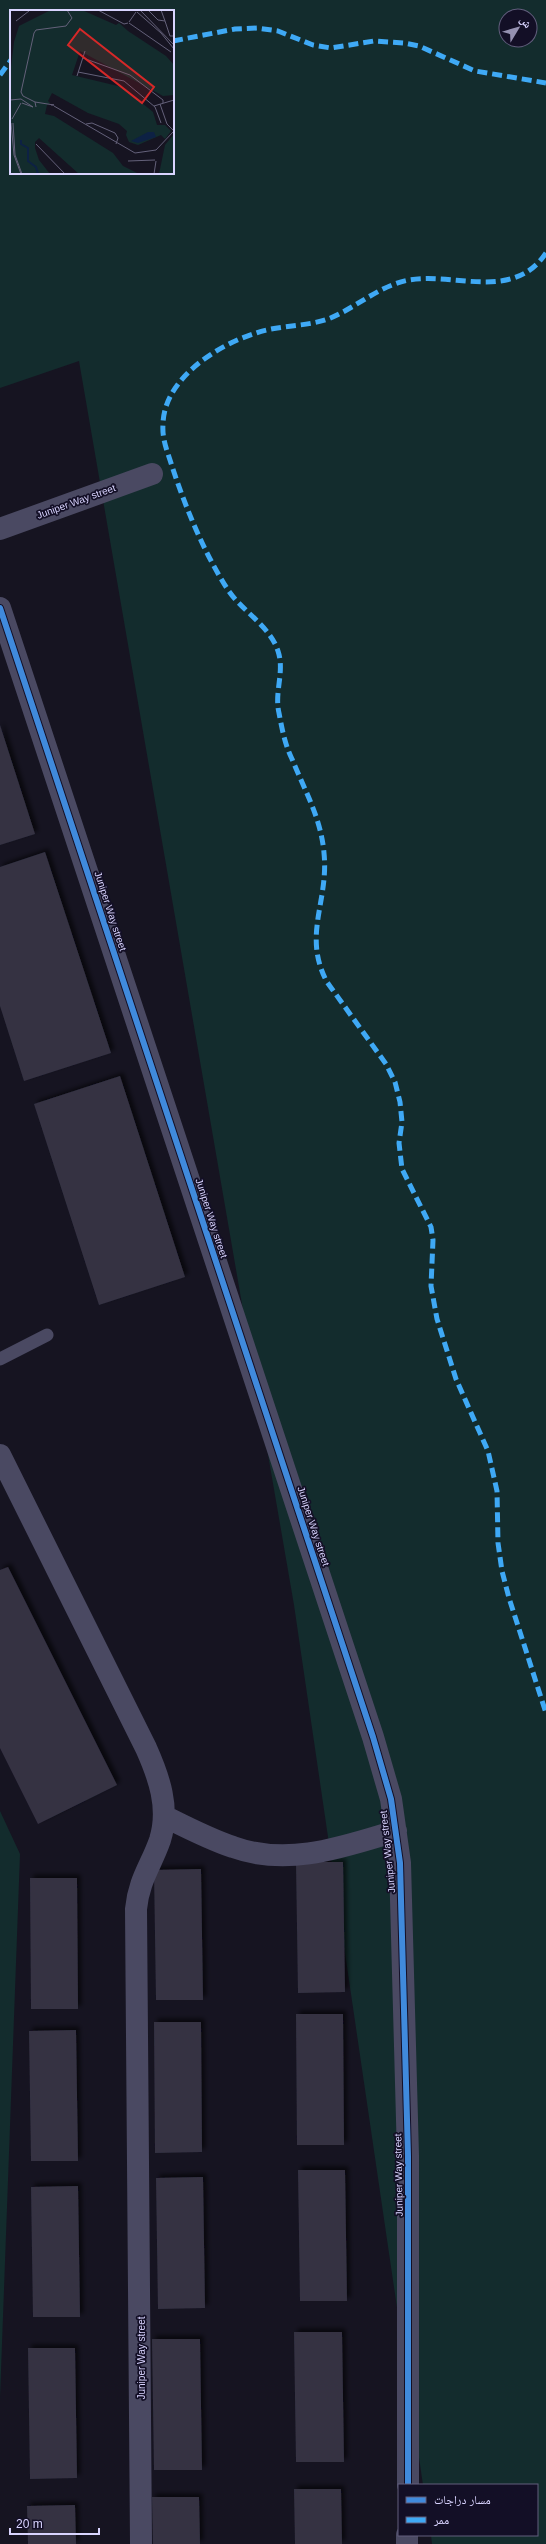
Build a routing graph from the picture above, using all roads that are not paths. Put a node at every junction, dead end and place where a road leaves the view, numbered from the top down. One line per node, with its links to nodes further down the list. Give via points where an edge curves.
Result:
1 (152, 474): 2 (street, Juniper Way street)
2 (0, 529)
3 (0, 608): 8 (street, Juniper Way street, via 373,1737 391,1799)
4 (47, 1336): 5 (lane)
5 (0, 1359)
6 (0, 1455): 7 (street, Juniper Way street, via 146,1748 162,1793)
7 (164, 1816): 8 (street, Juniper Way street, via 234,1848 285,1856 336,1849); 10 (street, Juniper Way street, via 160,1839 138,1892 136,1909)
8 (396, 1831): 9 (street, Juniper Way street, via 402,1894 408,2148)
9 (408, 2484)
10 (141, 2544)

